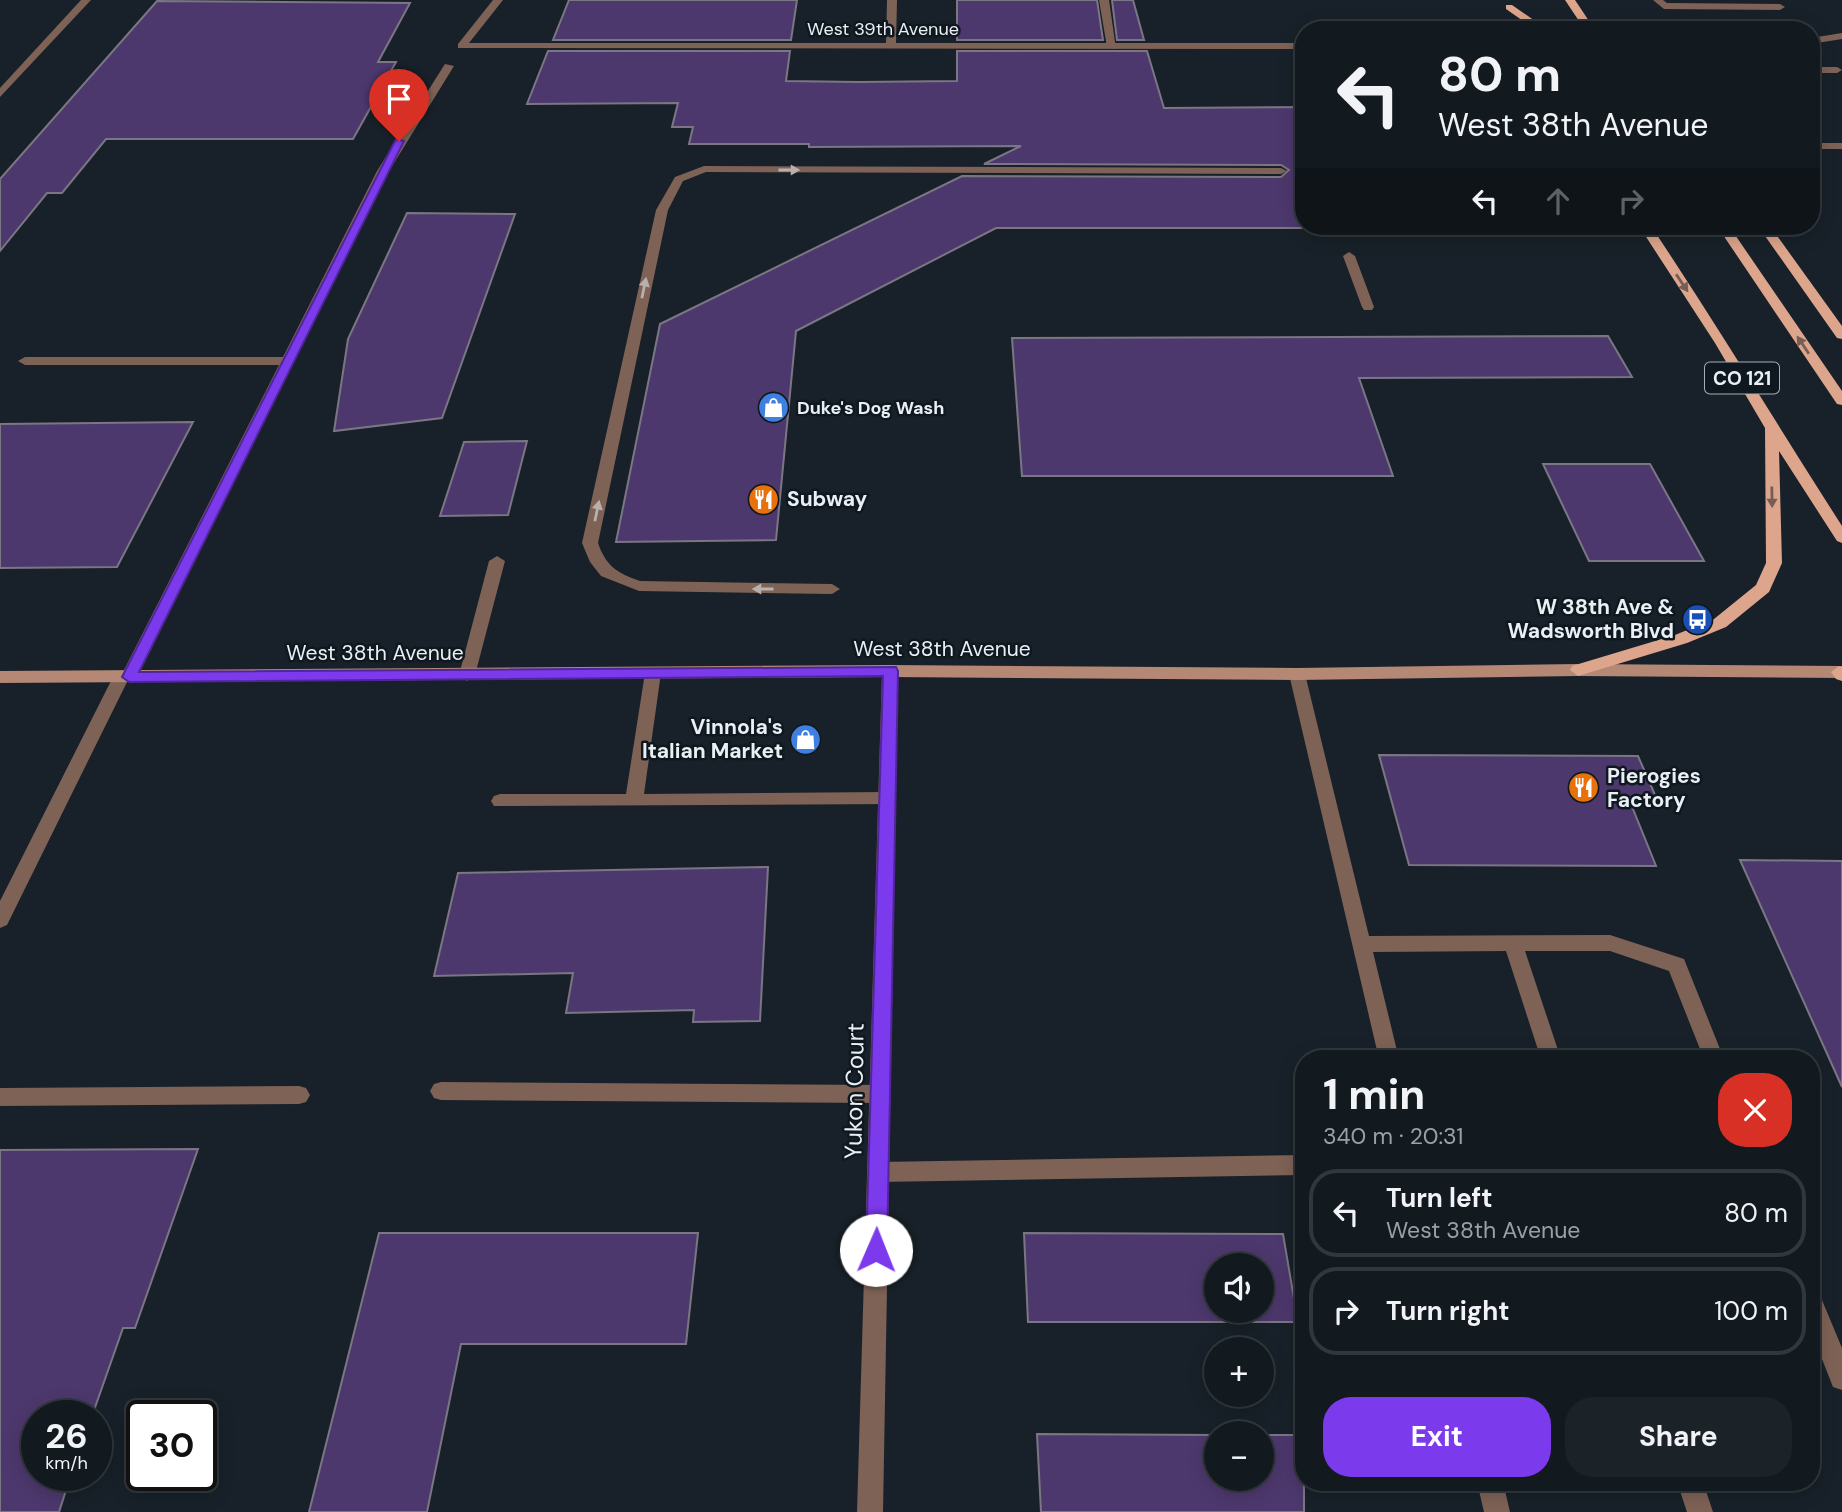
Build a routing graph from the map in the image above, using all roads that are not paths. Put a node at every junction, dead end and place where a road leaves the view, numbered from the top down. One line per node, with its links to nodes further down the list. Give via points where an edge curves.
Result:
1 (86, 0): 20 (street)
2 (498, 0): 15 (street, West 39th Avenue, via 462,46)
3 (892, 0): 15 (street)
4 (1104, 0): 16 (street)
5 (1570, 0): 11 (main road)
6 (1658, 0): 8 (street, via 1664,6)
7 (1507, 4): 9 (main road); 10 (main road)
8 (1780, 7)
9 (1517, 21)
10 (1531, 21)
11 (1585, 21)
12 (1842, 36): 13 (street)
13 (1820, 40)
14 (1295, 46): 16 (street, West 39th Avenue)
15 (891, 47): 16 (street, West 39th Avenue)
16 (1112, 47)
17 (449, 66): 31 (street, via 383,171)
18 (1820, 70): 19 (street)
19 (1837, 70)
20 (0, 93)
21 (1820, 146): 22 (street)
22 (1842, 146)
23 (1281, 171): 36 (street, one-way to 23, via 639,586 612,577 597,565 590,543 619,406 662,210 679,179 704,170)
24 (1651, 235): 33 (main road, CO 121, one-way to 33)
25 (1729, 235): 32 (main road, CO 121, one-way to 25)
26 (1770, 235): 29 (main road)
27 (1349, 256): 28 (street)
28 (1368, 307)
29 (1842, 335)
30 (25, 361): 31 (street)
31 (288, 361): 44 (street)
32 (1842, 401)
33 (1772, 428): 34 (main road, CO 121); 37 (main road, one-way to 37, via 1774,563 1763,588 1720,623)
34 (1842, 538)
35 (497, 561): 42 (street)
36 (832, 589)
37 (1578, 670): 40 (main road, West 38th Avenue); 41 (main road, West 38th Avenue)
38 (890, 671): 39 (main road, West 38th Avenue); 41 (main road, West 38th Avenue); 45 (street, Yukon Court)
39 (653, 673): 42 (main road, West 38th Avenue); 46 (street)
40 (1841, 673)
41 (1297, 674): 49 (street)
42 (467, 675): 44 (main road, West 38th Avenue)
43 (0, 677): 44 (main road, West 38th Avenue)
44 (125, 677): 48 (street)
45 (887, 799): 46 (street); 55 (street, Yukon Court)
46 (634, 800): 47 (street)
47 (500, 801)
48 (0, 920)
49 (1362, 944): 50 (street); 51 (street)
50 (1513, 944): 52 (street); 53 (street, via 1610,943 1677,965)
51 (1387, 1050)
52 (1547, 1050)
53 (1710, 1050)
54 (441, 1091): 55 (street)
55 (880, 1094): 59 (street, Yukon Court)
56 (299, 1095): 57 (street)
57 (0, 1097)
58 (1295, 1165): 59 (street)
59 (878, 1172): 64 (street, Yukon Court)
60 (1820, 1323): 61 (street)
61 (1842, 1378)
62 (1492, 1491): 65 (street)
63 (1693, 1491): 66 (street)
64 (870, 1512)
65 (1497, 1512)
66 (1700, 1512)

